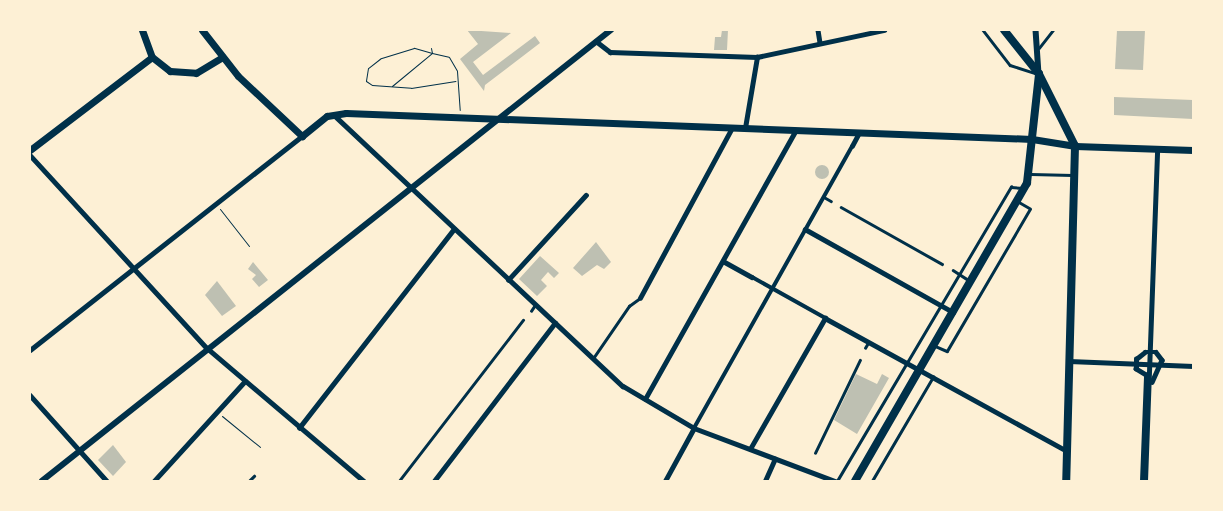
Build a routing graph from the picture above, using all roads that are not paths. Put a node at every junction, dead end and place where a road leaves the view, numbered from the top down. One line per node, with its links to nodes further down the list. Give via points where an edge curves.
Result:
1 (142, 30): 13 (main road)
2 (202, 30): 14 (main road)
3 (611, 30): 10 (street)
4 (818, 30): 11 (street)
5 (884, 30): 11 (street)
6 (983, 30): 16 (lane, via 1010,66)
7 (1004, 30): 16 (main road)
8 (1036, 30): 12 (street)
9 (1053, 30): 12 (lane)
10 (596, 41): 15 (street, via 610,52); 18 (street)
11 (820, 43): 15 (street)
12 (1038, 49): 16 (street)
13 (152, 57): 14 (main road, via 166,68 187,74 207,70); 28 (main road)
14 (223, 57): 23 (main road)
15 (757, 57): 20 (street)
16 (1039, 74): 24 (main road); 26 (main road)
17 (334, 114): 18 (main road); 23 (main road); 33 (street)
18 (496, 118): 19 (main road); 33 (street)
19 (732, 128): 20 (main road); 51 (street)
20 (745, 128): 21 (main road)
21 (796, 130): 22 (main road); 42 (street)
22 (859, 133): 24 (main road); 25 (street)
23 (302, 136): 44 (street)
24 (1032, 139): 26 (main road); 31 (main road)
25 (852, 146): 36 (street)
26 (1075, 146): 27 (main road); 32 (main road)
27 (1157, 149): 29 (main road); 64 (street)
28 (30, 150)
29 (1193, 150)
30 (30, 155): 44 (street)
31 (1031, 174): 32 (lane); 34 (main road)
32 (1074, 175): 67 (main road)
33 (409, 188): 40 (street); 61 (street)
34 (1025, 188): 38 (main road); 46 (lane, via 1011,188)
35 (586, 195): 48 (street)
36 (824, 197): 37 (lane); 41 (street)
37 (831, 201)
38 (1017, 202): 49 (main road); 60 (lane, via 1030,209 947,352)
39 (841, 207): 43 (lane)
40 (454, 229): 48 (street); 78 (street)
41 (805, 229): 50 (street); 53 (street)
42 (723, 261): 47 (street); 77 (street)
43 (942, 264)
44 (134, 269): 61 (street); 63 (street)
45 (953, 270): 46 (lane)
46 (959, 274): 49 (lane); 53 (lane)
47 (752, 277): 50 (street)
48 (508, 280): 52 (street)
49 (972, 281): 55 (main road)
50 (773, 288): 56 (street); 79 (street)
51 (640, 298): 65 (lane, via 629,306)
52 (535, 305): 54 (lane); 58 (street)
53 (941, 305): 55 (street); 68 (lane)
54 (530, 311)
55 (954, 312): 60 (main road)
56 (825, 318): 59 (street); 80 (street)
57 (523, 320): 93 (lane)
58 (555, 323): 65 (street); 94 (street)
59 (868, 342): 62 (lane); 68 (street)
60 (935, 346): 73 (main road)
61 (207, 348): 75 (street); 81 (street)
62 (865, 348)
63 (30, 350)
64 (1150, 352): 69 (street, via 1136,359); 70 (street); 71 (street, via 1156,352)
65 (593, 358): 77 (street)
66 (860, 360): 83 (lane)
67 (1069, 361): 69 (street); 82 (main road)
68 (907, 362): 73 (street); 97 (lane)
69 (1136, 364): 70 (street); 101 (street, via 1146,375)
70 (1149, 365): 71 (street); 101 (street)
71 (1162, 365): 72 (street); 101 (street, via 1152,377)
72 (1193, 366)
73 (920, 370): 74 (street); 98 (main road)
74 (932, 377): 82 (street); 99 (lane)
75 (245, 381): 78 (street); 90 (street)
76 (30, 395): 81 (street)
77 (645, 399): 79 (street)
78 (299, 428): 92 (street)
79 (694, 428): 80 (street); 95 (street)
80 (750, 449): 84 (street)
81 (80, 450): 88 (street); 89 (street)
82 (1067, 451): 100 (main road)
83 (815, 453)
84 (775, 459): 86 (street); 96 (street)
85 (810, 464): 86 (lane)
86 (807, 471): 97 (street)
87 (254, 476): 91 (lane)
88 (42, 481)
89 (107, 481)
90 (154, 481)
91 (249, 481)
92 (364, 481)
93 (400, 481)
94 (434, 481)
95 (665, 481)
96 (765, 481)
97 (836, 481)
98 (855, 481)
99 (872, 481)
100 (1066, 481)
101 (1145, 481)

